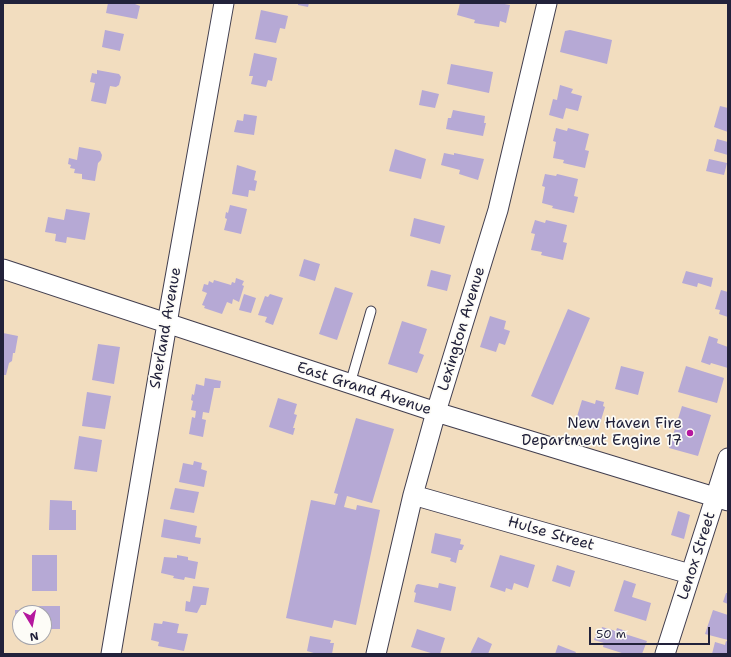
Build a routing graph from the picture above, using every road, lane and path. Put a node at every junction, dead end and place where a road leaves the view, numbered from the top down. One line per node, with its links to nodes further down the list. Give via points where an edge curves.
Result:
1 (224, 3): 5 (street, Sherland Avenue)
2 (547, 3): 7 (street, Lexington Avenue, via 498,210)
3 (3, 269): 5 (street, East Grand Avenue)
4 (371, 311): 6 (lane)
5 (167, 324): 6 (street, East Grand Avenue); 12 (street, Sherland Avenue)
6 (350, 384): 7 (street, East Grand Avenue)
7 (436, 412): 9 (street, Lexington Avenue); 10 (street, East Grand Avenue)
8 (728, 458): 10 (street, Lenox Street)
9 (413, 495): 11 (street, Hulse Street); 13 (street, Lexington Avenue)
10 (722, 499): 11 (street, Lenox Street)
11 (690, 574): 14 (street, Lenox Street)
12 (111, 654)
13 (376, 654)
14 (665, 654)

